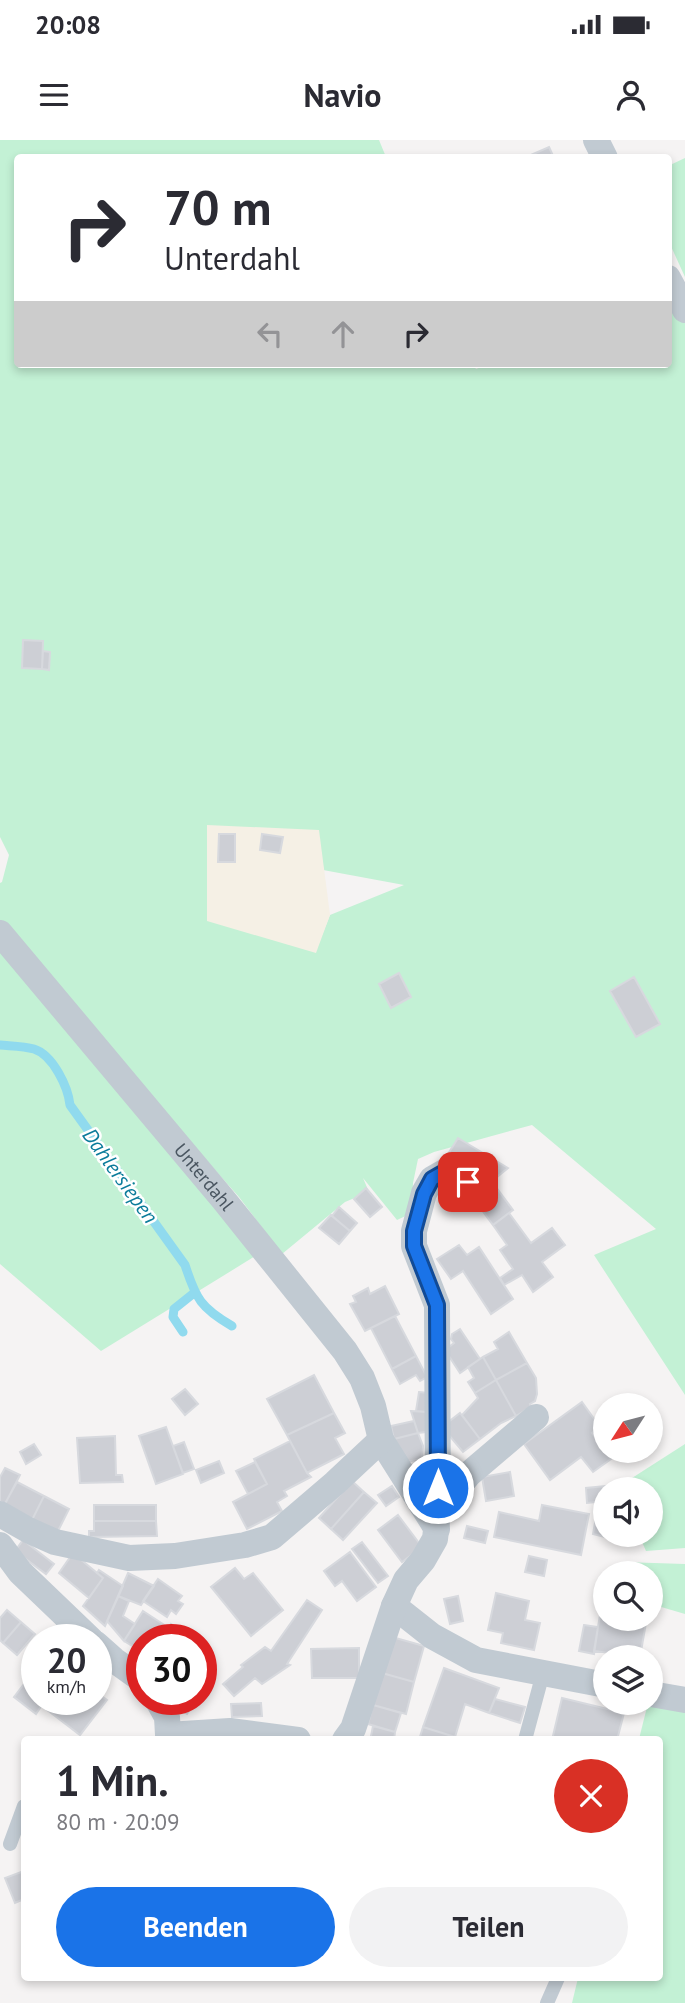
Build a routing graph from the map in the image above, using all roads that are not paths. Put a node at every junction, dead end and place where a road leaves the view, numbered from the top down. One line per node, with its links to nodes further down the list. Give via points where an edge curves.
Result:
1 (672, 286): 2 (street)
2 (685, 310)
3 (0, 933): 6 (street, Unterdahl, via 345,1350 362,1378)
4 (468, 1182): 8 (street, via 446,1171 432,1179 414,1231 418,1260 437,1305)
5 (536, 1418): 8 (street, via 469,1474)
6 (381, 1440): 7 (street, via 272,1537 245,1545 130,1558 55,1542); 8 (street, Unterdahl)
7 (0, 1514)
8 (438, 1520): 10 (street, via 435,1539)
9 (0, 1545): 11 (street, via 20,1572)
10 (394, 1606): 12 (street, via 432,1636 476,1660); 20 (street)
11 (74, 1624)
12 (543, 1673): 13 (street); 21 (lane)
13 (593, 1683)
14 (663, 1695): 15 (street)
15 (685, 1700)
16 (166, 1715): 17 (street)
17 (162, 1736)
18 (173, 1736): 19 (street, via 230,1731)
19 (268, 1736)
20 (348, 1736)
21 (526, 1736)
22 (21, 1814): 23 (lane)
23 (10, 1844)
24 (557, 1981): 25 (lane)
25 (547, 2003)

